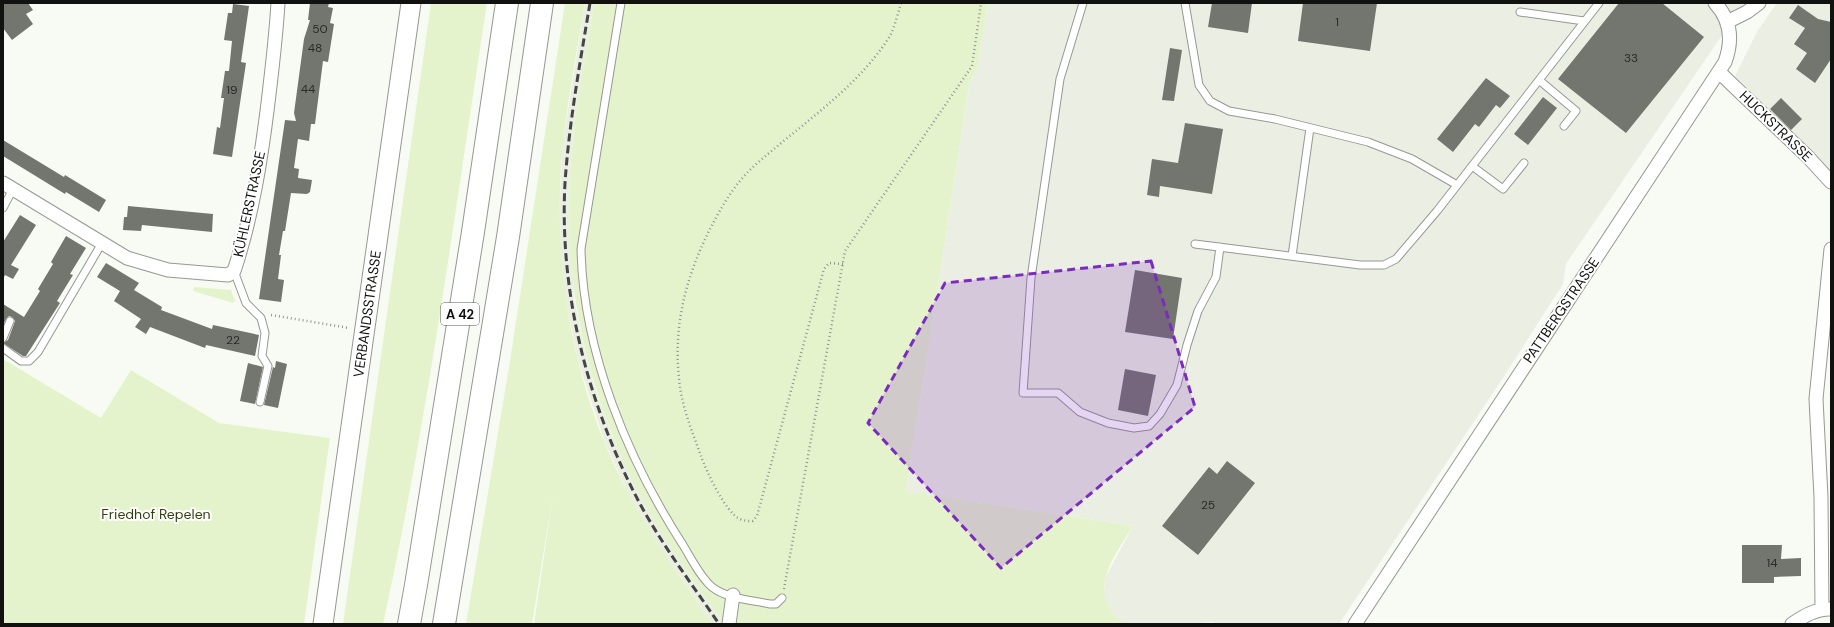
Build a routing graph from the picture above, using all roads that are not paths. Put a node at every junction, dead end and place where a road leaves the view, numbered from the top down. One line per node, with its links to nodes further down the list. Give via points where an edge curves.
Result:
1 (278, 3): 29 (street, KÜHLERSTRASSE, via 262,146 249,218)
2 (411, 3): 37 (main road, VERBANDSSTRASSE)
3 (507, 3): 38 (highway, A 42, via 472,240)
4 (542, 3): 39 (highway, A 42, via 508,237)
5 (621, 3): 34 (lane, via 581,249 581,269 594,346 610,399 636,459 672,527 710,585 716,590)
6 (1083, 3): 26 (lane, via 1060,79 1031,278 1023,393 1058,393 1080,412 1108,423 1134,428 1149,426 1160,414 1177,385 1198,311 1216,277)
7 (1185, 3): 17 (lane, via 1199,85 1210,101 1229,111)
8 (1599, 3): 12 (lane)
9 (1715, 3): 13 (street)
10 (1759, 3): 13 (street)
11 (1520, 12): 12 (lane)
12 (1584, 21): 15 (lane)
13 (1727, 22): 14 (street, PATTBERGSTRASSE, via 1729,52)
14 (1719, 72): 20 (street, HUCKSTRASSE); 41 (street, PATTBERGSTRASSE)
15 (1539, 80): 16 (lane, via 1576,111); 19 (lane)
16 (1564, 126)
17 (1310, 128): 22 (lane, via 1368,142 1412,160); 28 (lane)
18 (1524, 163): 19 (lane, via 1503,189)
19 (1472, 166): 22 (lane)
20 (1831, 182)
21 (8, 186): 23 (lane); 24 (street, KÜHLERSTRASSE)
22 (1457, 186): 28 (lane, via 1396,259 1384,265 1360,265)
23 (3, 208)
24 (102, 242): 29 (street, KÜHLERSTRASSE, via 127,258 168,270 228,275); 32 (lane, via 38,352 29,361 21,361)
25 (1195, 244): 26 (lane)
26 (1220, 247): 28 (lane)
27 (1831, 248): 36 (street, via 1816,399)
28 (1292, 256)
29 (234, 271): 33 (lane, via 246,303 261,318 265,333 262,356 268,366)
30 (10, 321): 31 (lane)
31 (3, 338)
32 (3, 348)
33 (260, 402)
34 (733, 595): 35 (lane, via 770,604 776,604); 40 (street)
35 (782, 598)
36 (1827, 609): 42 (street, via 1809,613)
37 (323, 624)
38 (409, 624)
39 (444, 624)
40 (729, 624)
41 (1355, 624)
42 (1792, 624)

